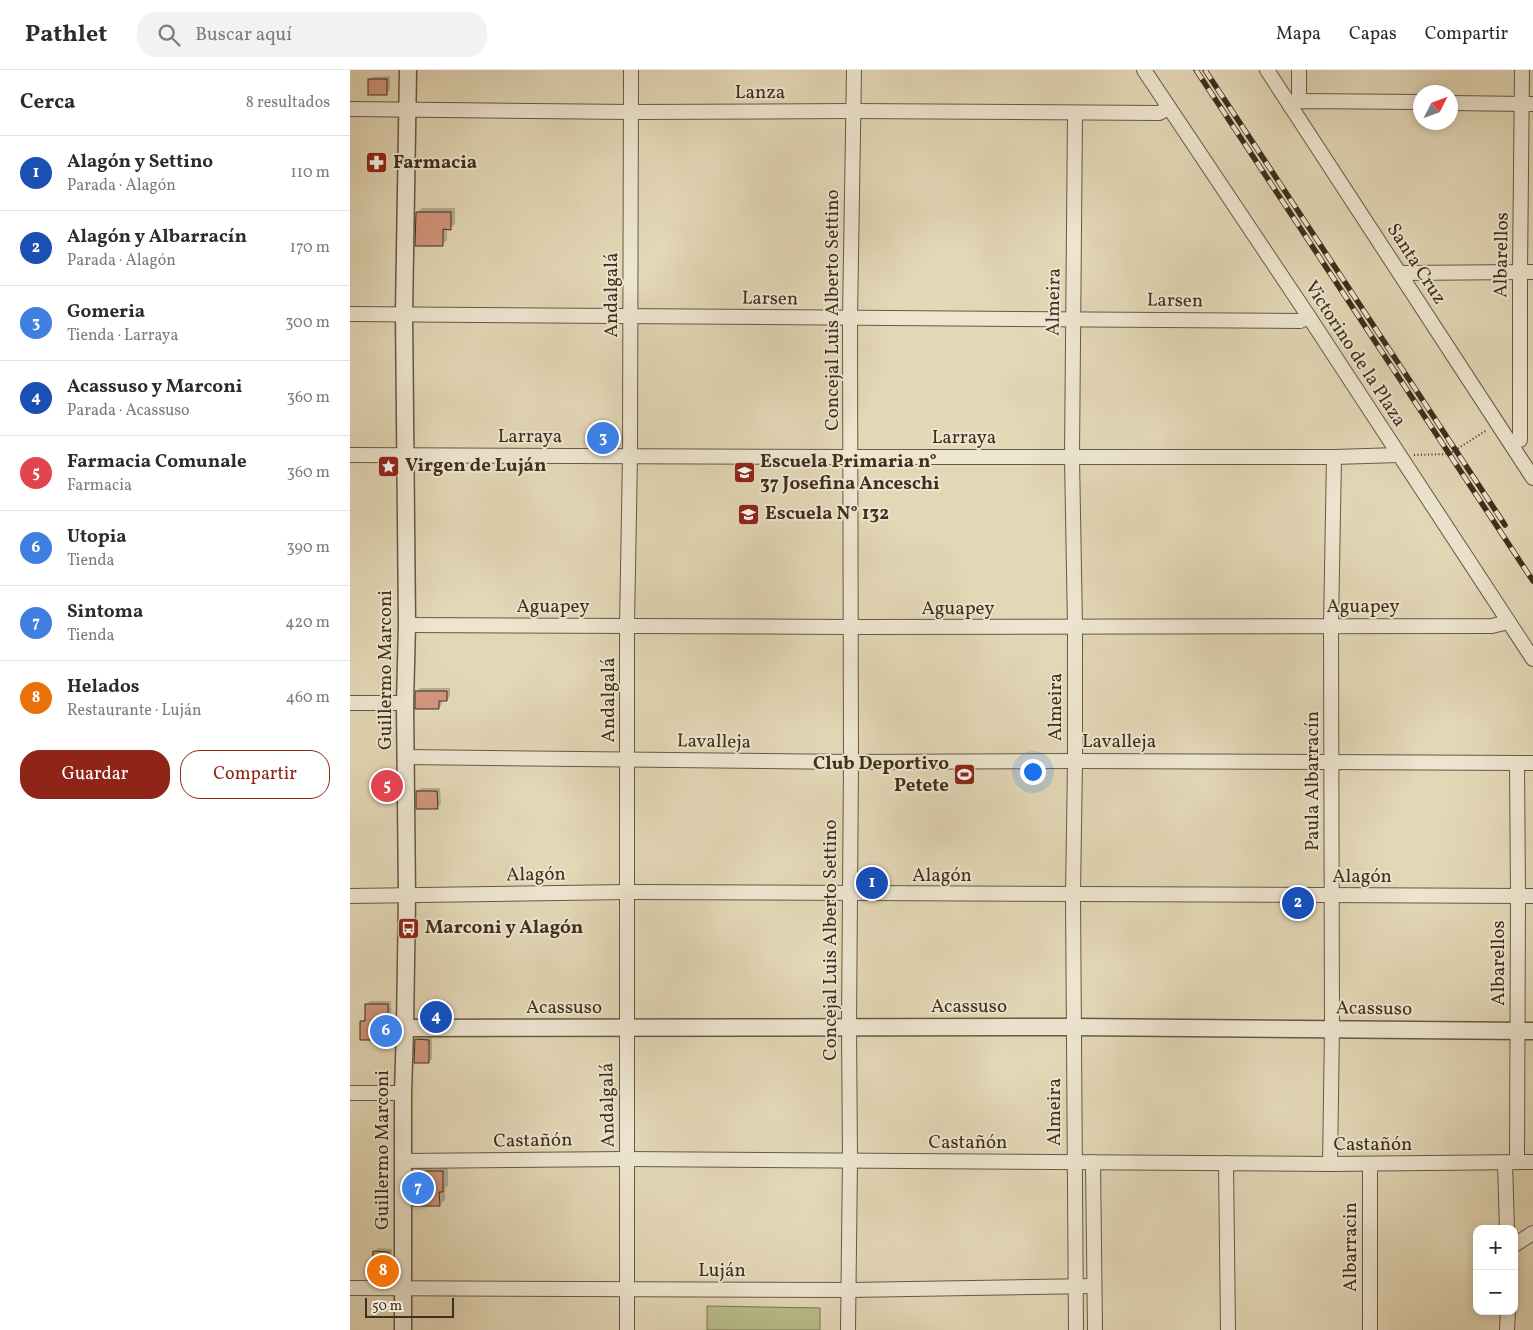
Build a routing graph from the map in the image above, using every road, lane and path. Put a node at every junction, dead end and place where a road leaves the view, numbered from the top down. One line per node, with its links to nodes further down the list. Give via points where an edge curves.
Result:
1 (408, 70): 14 (street, Guillermo Marconi)
2 (631, 70): 16 (street, Andalgalá)
3 (854, 70): 15 (street, Concejal Luis Alberto Settino)
4 (1144, 70): 12 (street, Victorino de la Plaza)
5 (1267, 70): 9 (street, Santa Cruz)
6 (1298, 70): 9 (street)
7 (1522, 70): 11 (street, Albarellos)
8 (1413, 102): 9 (street)
9 (1295, 103): 19 (street, Santa Cruz)
10 (1458, 103): 11 (street)
11 (1528, 104): 18 (street, Albarellos)
12 (1169, 108): 17 (street, Lanza, via 1159,113); 23 (street, Victorino de la Plaza)
13 (350, 109): 14 (street, Lanza)
14 (407, 109): 16 (street, Lanza); 20 (street, Guillermo Marconi)
15 (853, 111): 16 (street, Lanza); 17 (street, Lanza); 24 (street, Concejal Luis Alberto Settino)
16 (631, 112): 22 (street, Andalgalá)
17 (1075, 114): 25 (street, Almeira)
18 (1526, 272): 19 (street); 27 (street, Albarellos)
19 (1400, 273): 26 (street, Santa Cruz)
20 (404, 313): 21 (street, Larsen); 22 (street, Larsen); 29 (street, Guillermo Marconi)
21 (350, 314)
22 (631, 316): 24 (street, Larsen); 31 (street, Andalgalá)
23 (1309, 317): 25 (street, Larsen, via 1300,321); 30 (street, Victorino de la Plaza)
24 (850, 318): 25 (street, Larsen); 32 (street, Concejal Luis Alberto Settino)
25 (1072, 318): 33 (street, Almeira)
26 (1498, 424): 27 (street, Santa Cruz); 30 (path, via 1449,454)
27 (1522, 442): 35 (street, Santa Cruz)
28 (350, 455): 29 (street, Larraya)
29 (405, 455): 31 (street, Larraya); 37 (street, Guillermo Marconi)
30 (1399, 455): 34 (street, Larraya); 36 (street, Victorino de la Plaza)
31 (630, 456): 32 (street, Larraya); 38 (street, Andalgalá)
32 (851, 457): 33 (street, Larraya); 40 (street, Concejal Luis Alberto Settino)
33 (1072, 457): 34 (street, Larraya); 41 (street, Almeira)
34 (1334, 457): 39 (street, Paula Albarracín)
35 (1533, 478)
36 (1508, 622): 39 (street, Aguapey, via 1492,626); 42 (street, Victorino de la Plaza)
37 (407, 625): 38 (street, Aguapey); 44 (street, Guillermo Marconi)
38 (627, 626): 40 (street, Aguapey); 46 (street, Andalgalá)
39 (1331, 626): 41 (street, Aguapey); 48 (street, Paula Albarracín)
40 (851, 627): 41 (street, Aguapey); 49 (street, Concejal Luis Alberto Settino)
41 (1075, 627): 47 (street, Almeira)
42 (1533, 659)
43 (350, 703): 44 (street)
44 (405, 704): 45 (street, Guillermo Marconi)
45 (405, 757): 46 (street, Lavalleja); 56 (street, Guillermo Marconi)
46 (628, 760): 49 (street, Lavalleja); 52 (street, Andalgalá)
47 (1075, 761): 48 (street, Lavalleja); 49 (street, Lavalleja); 54 (street, Almeira)
48 (1332, 761): 51 (street, Lavalleja); 57 (street, Paula Albarracín)
49 (851, 762): 53 (street, Concejal Luis Alberto Settino)
50 (1533, 763): 51 (street, Lavalleja)
51 (1517, 764): 58 (street, Albarellos)
52 (628, 892): 53 (street, Alagón); 56 (street, Alagón); 63 (street, Andalgalá)
53 (850, 894): 54 (street, Alagón); 60 (street, Concejal Luis Alberto Settino)
54 (1073, 895): 57 (street, Alagón); 61 (street, Almeira)
55 (350, 896): 56 (street, Alagón)
56 (407, 896): 62 (street, Guillermo Marconi)
57 (1332, 896): 58 (street, Alagón); 64 (street, Paula Albarracín)
58 (1518, 896): 59 (street, Alagón); 65 (street, Albarellos)
59 (1533, 896)
60 (849, 1027): 61 (street, Acassuso); 63 (street, Acassuso); 70 (street, Concejal Luis Alberto Settino)
61 (1073, 1027): 64 (street, Acassuso); 71 (street, Almeira)
62 (405, 1028): 63 (street, Acassuso); 67 (street, Guillermo Marconi)
63 (626, 1028): 68 (street, Andalgalá)
64 (1332, 1028): 65 (street, Acassuso); 76 (street, Paula Albarracín)
65 (1525, 1031): 75 (street, Albarellos)
66 (350, 1093): 67 (street)
67 (403, 1093): 69 (street, Guillermo Marconi)
68 (628, 1159): 69 (street, Castañón); 70 (street, Castañón); 85 (street, Andalgalá)
69 (403, 1161): 84 (street, Guillermo Marconi)
70 (850, 1161): 71 (street, Castañón); 86 (street, Concejal Luis Alberto Settino)
71 (1074, 1162): 72 (street, Castañón); 82 (street, Almeira)
72 (1093, 1162): 74 (street, Castañón); 81 (street)
73 (1533, 1162): 75 (street, Castañón)
74 (1226, 1163): 76 (street, Castañón); 92 (street)
75 (1511, 1163): 77 (street, Castañón); 78 (street, Albarellos)
76 (1330, 1164): 77 (street, Castañón)
77 (1370, 1164): 93 (street, Albarracin)
78 (1507, 1225)
79 (1533, 1233): 80 (street)
80 (1518, 1242)
81 (1094, 1286): 82 (street, Luján); 91 (street)
82 (1076, 1287): 86 (street, Luján); 90 (street, Almeira)
83 (350, 1288): 84 (street, Luján)
84 (402, 1289): 85 (street, Luján); 87 (street, Guillermo Marconi)
85 (628, 1289): 86 (street, Luján); 88 (street, Andalgalá)
86 (849, 1290): 89 (street, Concejal Luis Alberto Settino)
87 (403, 1330)
88 (627, 1330)
89 (848, 1330)
90 (1076, 1330)
91 (1095, 1330)
92 (1228, 1330)
93 (1370, 1330)

